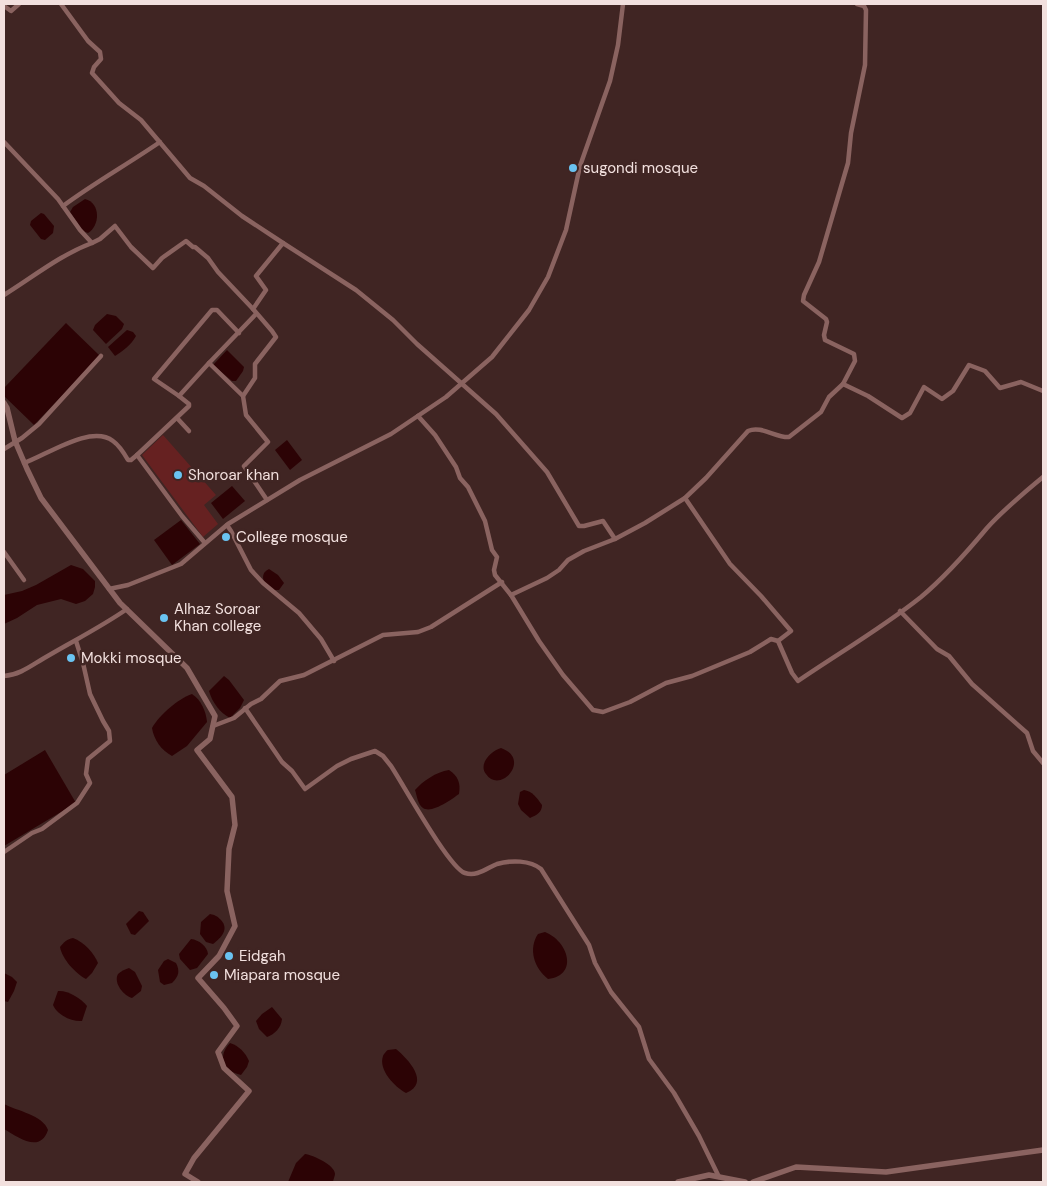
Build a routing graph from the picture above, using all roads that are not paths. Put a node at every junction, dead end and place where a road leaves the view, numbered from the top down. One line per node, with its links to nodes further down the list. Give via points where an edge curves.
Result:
1 (19, 4): 5 (street, via 10,11)
2 (61, 4): 7 (street, via 88,42 100,52 101,59 92,73 119,104 141,120)
3 (623, 4): 17 (street, via 610,81 580,166 566,230 548,277 529,310 492,357)
4 (857, 4): 18 (street, via 866,10 865,64 848,163 819,262 803,302 826,319 825,340 856,357)
5 (4, 6)
6 (4, 142): 8 (street)
7 (160, 142): 8 (street); 10 (street, via 190,178)
8 (63, 206): 9 (street)
9 (92, 243): 11 (street, via 54,261); 12 (street, via 115,226 153,268 186,241 208,258)
10 (283, 243): 12 (street, via 256,274 266,290); 17 (street, via 356,290)
11 (4, 295)
12 (252, 309): 13 (street)
13 (256, 314): 14 (street); 21 (street, via 276,337 255,364 255,378)
14 (239, 333): 16 (street); 20 (street, via 217,310 212,310 154,379)
15 (102, 356): 26 (street, via 39,424)
16 (209, 363): 20 (street); 21 (street)
17 (463, 384): 23 (street); 34 (street, via 496,414 547,472 578,526 603,521)
18 (843, 384): 19 (street, via 902,418 910,413 924,387 942,399 953,391 969,366 985,371 1000,388 1021,382); 31 (street, via 821,412 789,437 757,429 748,430)
19 (1043, 391)
20 (179, 396): 24 (street, via 189,405)
21 (244, 396): 32 (street, via 246,415 268,442 244,466)
22 (4, 403): 26 (street)
23 (418, 416): 32 (street, via 391,434); 38 (street, via 435,435 468,487 485,521 492,550 497,557 495,575)
24 (177, 418): 25 (street); 28 (street)
25 (189, 431)
26 (15, 442): 27 (street); 29 (street)
27 (4, 449)
28 (137, 455): 29 (street, via 128,460 119,446 106,437 81,437); 35 (street)
29 (24, 463): 39 (street, via 42,498)
30 (1043, 477): 42 (street, via 1005,510 946,573)
31 (685, 498): 34 (street); 44 (street, via 730,564 791,631)
32 (268, 500): 33 (street)
33 (227, 525): 35 (street); 45 (street, via 251,570 299,613)
34 (615, 539): 40 (street, via 568,560 548,578)
35 (206, 543): 39 (street, via 181,564)
36 (4, 552): 37 (street)
37 (24, 580)
38 (502, 582): 40 (street); 45 (street, via 432,627 418,632 383,635)
39 (109, 589): 41 (street)
40 (511, 595): 44 (street, via 563,674 593,710 603,712 666,683 750,652 771,639)
41 (127, 610): 43 (street); 48 (street, via 187,668 215,716)
42 (900, 611): 44 (street, via 798,681); 49 (street, via 949,656 972,684 1027,733 1033,751)
43 (76, 641): 46 (street, via 31,667); 50 (street, via 90,694 109,730 110,741 88,759 86,774 90,783 77,803)
44 (778, 641)
45 (334, 661): 47 (street, via 304,675 280,681 262,699)
46 (4, 676)
47 (245, 708): 48 (street, via 234,718); 52 (street, via 282,762 305,788 337,766 375,751 391,766 435,838 465,874 480,873 497,864 522,862 534,863 541,869 589,945 611,992 639,1027 649,1059 674,1093)
48 (213, 726): 53 (street, via 210,739 197,750 232,797 236,825 229,850 227,891 236,926 218,956 198,978 237,1026 218,1052 224,1068 250,1090 194,1158 185,1174)
49 (1043, 763)
50 (4, 852)
51 (1043, 1150): 56 (street, via 886,1172 796,1167)
52 (719, 1177): 54 (street, via 709,1175); 55 (street)
53 (198, 1182)
54 (678, 1182)
55 (745, 1182)
56 (753, 1182)

